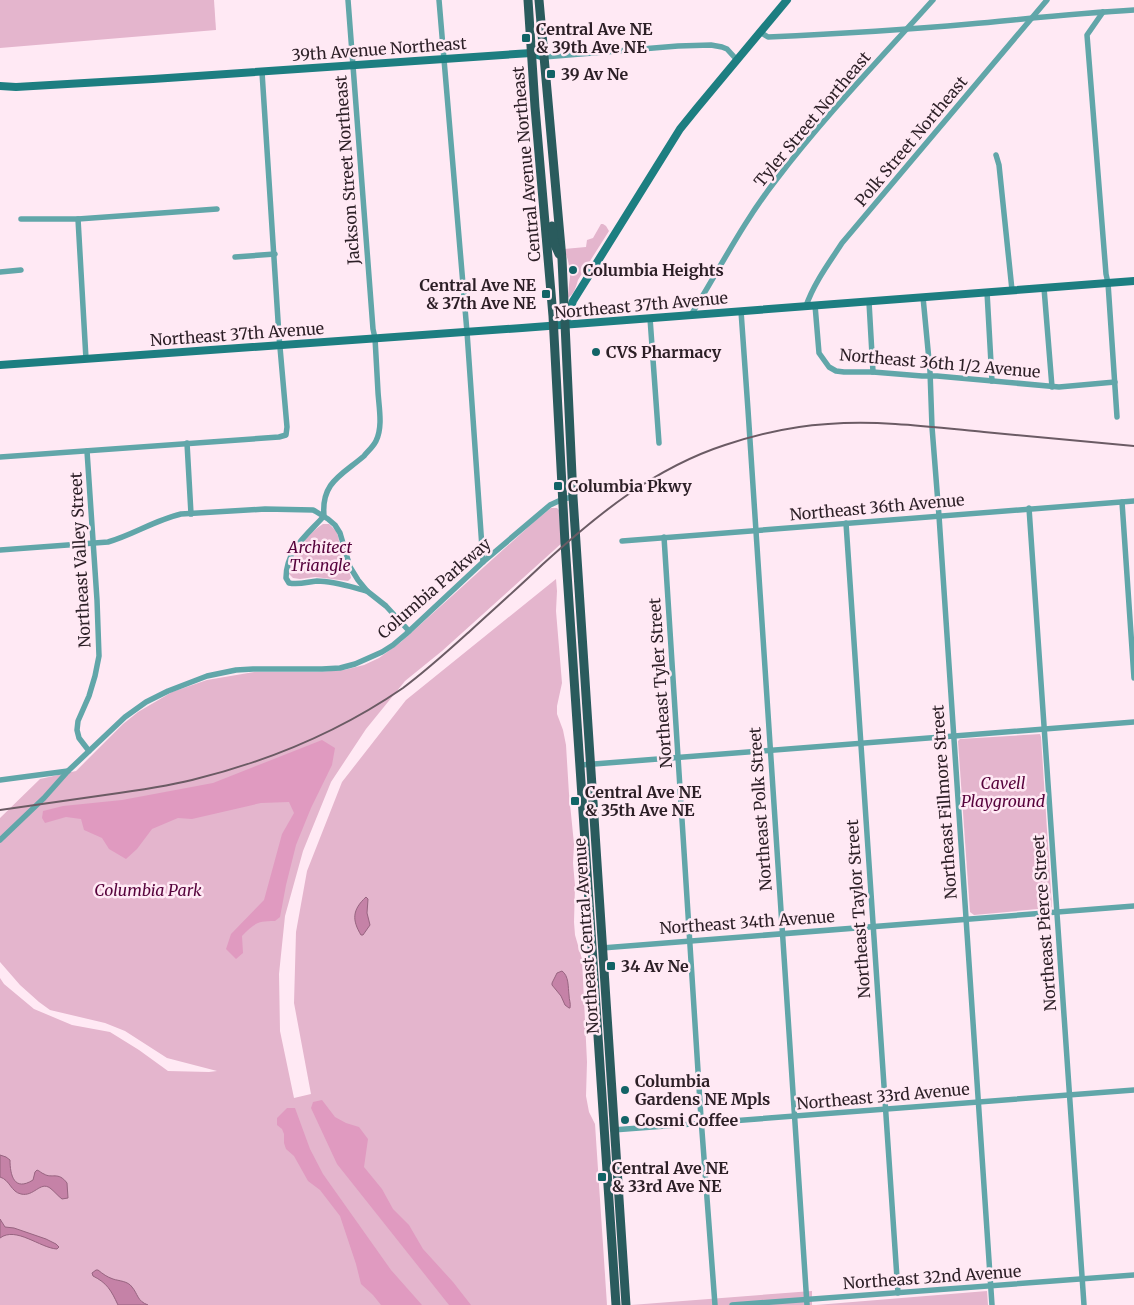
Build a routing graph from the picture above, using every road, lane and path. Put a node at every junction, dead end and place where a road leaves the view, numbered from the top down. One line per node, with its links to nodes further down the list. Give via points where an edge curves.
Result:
1 (348, 0): 17 (street, Jackson Street Northeast)
2 (439, 0): 15 (street)
3 (528, 0): 13 (main road, Central Avenue Northeast)
4 (539, 0): 14 (main road, Central Avenue Northeast)
5 (788, 0): 12 (street)
6 (933, 0): 11 (street, Tyler Street Northeast)
7 (1047, 0): 10 (street, Polk Street Northeast)
8 (1134, 10): 9 (street)
9 (1103, 12): 10 (street); 35 (street, via 1088,35)
10 (1031, 18): 11 (street); 42 (street, Polk Street Northeast, via 842,243)
11 (907, 29): 12 (street, via 768,37); 44 (street, Tyler Street Northeast, via 774,182)
12 (760, 32): 16 (street)
13 (531, 52): 14 (street, 39th Avenue Northeast); 15 (street, 39th Avenue Northeast); 23 (main road, Central Avenue Northeast)
14 (544, 57): 16 (street, 39th Avenue Northeast, via 711,45 722,47); 26 (main road, Central Avenue Northeast)
15 (443, 58): 17 (street, 39th Avenue Northeast); 48 (street)
16 (737, 60): 46 (street, via 680,129 573,301)
17 (353, 65): 18 (street, 39th Avenue Northeast); 49 (street, Jackson Street Northeast)
18 (262, 72): 20 (street, 39th Avenue Northeast); 29 (street)
19 (0, 86): 20 (street, 39th Avenue Northeast)
20 (16, 87): 21 (street, 39th Avenue Northeast)
21 (0, 91)
22 (996, 155): 37 (street)
23 (542, 179): 25 (main road, Central Avenue Northeast); 26 (main road, via 551,214)
24 (217, 209): 28 (street)
25 (545, 215): 31 (main road); 47 (main road, Central Avenue Northeast)
26 (558, 218): 31 (main road, Central Avenue Northeast)
27 (20, 219): 28 (street)
28 (78, 219): 51 (street)
29 (275, 254): 30 (street); 50 (street)
30 (235, 257)
31 (562, 259): 46 (main road, Central Avenue Northeast)
32 (21, 270): 33 (street)
33 (0, 272)
34 (1134, 281): 35 (street, Northeast 37th Avenue)
35 (1108, 283): 36 (street, Northeast 37th Avenue); 56 (street)
36 (1044, 288): 37 (street, Northeast 37th Avenue); 57 (street)
37 (1012, 290): 38 (street, Northeast 37th Avenue)
38 (986, 292): 39 (street, Northeast 37th Avenue); 55 (street)
39 (923, 297): 40 (street, Northeast 37th Avenue); 54 (street, Northeast Fillmore Street)
40 (868, 302): 41 (street, Northeast 37th Avenue); 53 (street)
41 (815, 305): 42 (street, Northeast 37th Avenue); 53 (street, Northeast 36th 1/2 Avenue, via 819,353 829,367 844,372)
42 (806, 306): 43 (street, Northeast 37th Avenue)
43 (741, 311): 44 (street, Northeast 37th Avenue); 72 (street, Northeast Polk Street)
44 (691, 315): 45 (street, Northeast 37th Avenue)
45 (650, 318): 46 (street, Northeast 37th Avenue); 59 (street)
46 (565, 325): 47 (street, Northeast 37th Avenue); 63 (main road, Northeast Central Avenue)
47 (554, 326): 48 (street, Northeast 37th Avenue); 64 (main road, Northeast Central Avenue)
48 (467, 332): 49 (street, Northeast 37th Avenue); 77 (street)
49 (375, 338): 50 (street, Northeast 37th Avenue); 69 (street, Jackson Street Northeast, via 379,432 369,450 328,489 324,498)
50 (281, 345): 51 (street, Northeast 37th Avenue); 60 (street, via 286,435)
51 (86, 359): 52 (street, Northeast 37th Avenue)
52 (0, 365)
53 (873, 372): 54 (street, Northeast 36th 1/2 Avenue)
54 (930, 376): 55 (street, Northeast 36th 1/2 Avenue); 70 (street, Northeast Fillmore Street)
55 (992, 381): 57 (street, Northeast 36th 1/2 Avenue)
56 (1115, 382): 57 (street, Northeast 36th 1/2 Avenue); 58 (street)
57 (1052, 386)
58 (1118, 418)
59 (659, 443)
60 (187, 444): 61 (street); 68 (street)
61 (87, 451): 62 (street); 75 (street, Northeast Valley Street)
62 (0, 457)
63 (574, 497): 64 (street, Columbia Parkway); 88 (main road, Northeast Central Avenue)
64 (563, 499): 77 (street, Columbia Parkway, via 550,505); 88 (main road, Northeast Central Avenue)
65 (1134, 501): 66 (street, Northeast 36th Avenue)
66 (1122, 502): 67 (street, Northeast 36th Avenue); 80 (street)
67 (1029, 508): 70 (street, Northeast 36th Avenue); 82 (street, Northeast Pierce Street)
68 (191, 514): 69 (street, via 265,509 313,510); 75 (street, via 169,517 122,538)
69 (324, 516): 78 (street, via 340,533 350,567); 78 (street, via 292,552 286,578 289,583 317,582)
70 (939, 516): 71 (street, Northeast 36th Avenue); 83 (street, Northeast Fillmore Street)
71 (846, 523): 72 (street, Northeast 36th Avenue); 84 (street, Northeast Taylor Street)
72 (756, 531): 73 (street, Northeast 36th Avenue); 86 (street, Northeast Polk Street)
73 (664, 537): 74 (street, Northeast 36th Avenue); 87 (street, Northeast Tyler Street)
74 (622, 540)
75 (93, 543): 76 (street); 85 (street, Northeast Valley Street, via 99,656 77,730)
76 (0, 550)
77 (483, 562): 79 (street, Columbia Parkway)
78 (368, 591): 79 (street)
79 (409, 631): 85 (street, Columbia Parkway, via 368,659 340,668 236,670 190,681 146,702)
80 (1134, 678)
81 (1134, 722): 82 (street)
82 (1044, 729): 83 (street); 93 (street, Northeast Pierce Street)
83 (954, 736): 84 (street); 94 (street, Northeast Fillmore Street)
84 (862, 744): 86 (street); 95 (street, Northeast Taylor Street)
85 (89, 750): 89 (street, Columbia Parkway)
86 (770, 751): 87 (street); 96 (street, Northeast Polk Street)
87 (678, 758): 88 (street); 97 (street, Northeast Tyler Street)
88 (585, 765): 98 (main road, Northeast Central Avenue); 106 (main road, Northeast Central Avenue)
89 (68, 772): 90 (street); 91 (street, Columbia Parkway)
90 (0, 780)
91 (0, 840)
92 (1134, 906): 93 (street, Northeast 34th Avenue)
93 (1057, 912): 94 (street, Northeast 34th Avenue); 100 (street, Northeast Pierce Street)
94 (966, 919): 95 (street, Northeast 34th Avenue); 101 (street, Northeast Fillmore Street)
95 (873, 926): 96 (street, Northeast 34th Avenue); 102 (street, Northeast Taylor Street)
96 (782, 934): 97 (street, Northeast 34th Avenue); 103 (street, Northeast Polk Street)
97 (690, 940): 98 (street, Northeast 34th Avenue); 104 (street, Northeast Tyler Street)
98 (602, 948): 105 (main road, Northeast Central Avenue)
99 (1134, 1090): 100 (street, Northeast 33rd Avenue)
100 (1069, 1095): 101 (street, Northeast 33rd Avenue); 108 (street, Northeast Pierce Street)
101 (978, 1102): 102 (street, Northeast 33rd Avenue); 109 (street, Northeast Fillmore Street)
102 (886, 1110): 103 (street, Northeast 33rd Avenue); 110 (street, Northeast Taylor Street)
103 (794, 1117): 104 (street, Northeast 33rd Avenue); 111 (street, Northeast Polk Street)
104 (702, 1124): 105 (street, Northeast 33rd Avenue); 114 (street, Northeast Tyler Street)
105 (614, 1130): 106 (street, Northeast 33rd Avenue); 113 (main road, Northeast Central Avenue)
106 (604, 1131): 112 (main road, Northeast Central Avenue)
107 (1134, 1275): 108 (street, Northeast 32nd Avenue)
108 (1082, 1279): 109 (street, Northeast 32nd Avenue); 117 (street, Northeast Pierce Street)
109 (990, 1286): 110 (street, Northeast 32nd Avenue); 116 (street, Northeast Fillmore Street)
110 (898, 1293): 111 (street, Northeast 32nd Avenue)
111 (807, 1302): 115 (street, Northeast 32nd Avenue)
112 (616, 1305)
113 (626, 1305)
114 (715, 1305)
115 (732, 1305)
116 (992, 1305)
117 (1084, 1305)

